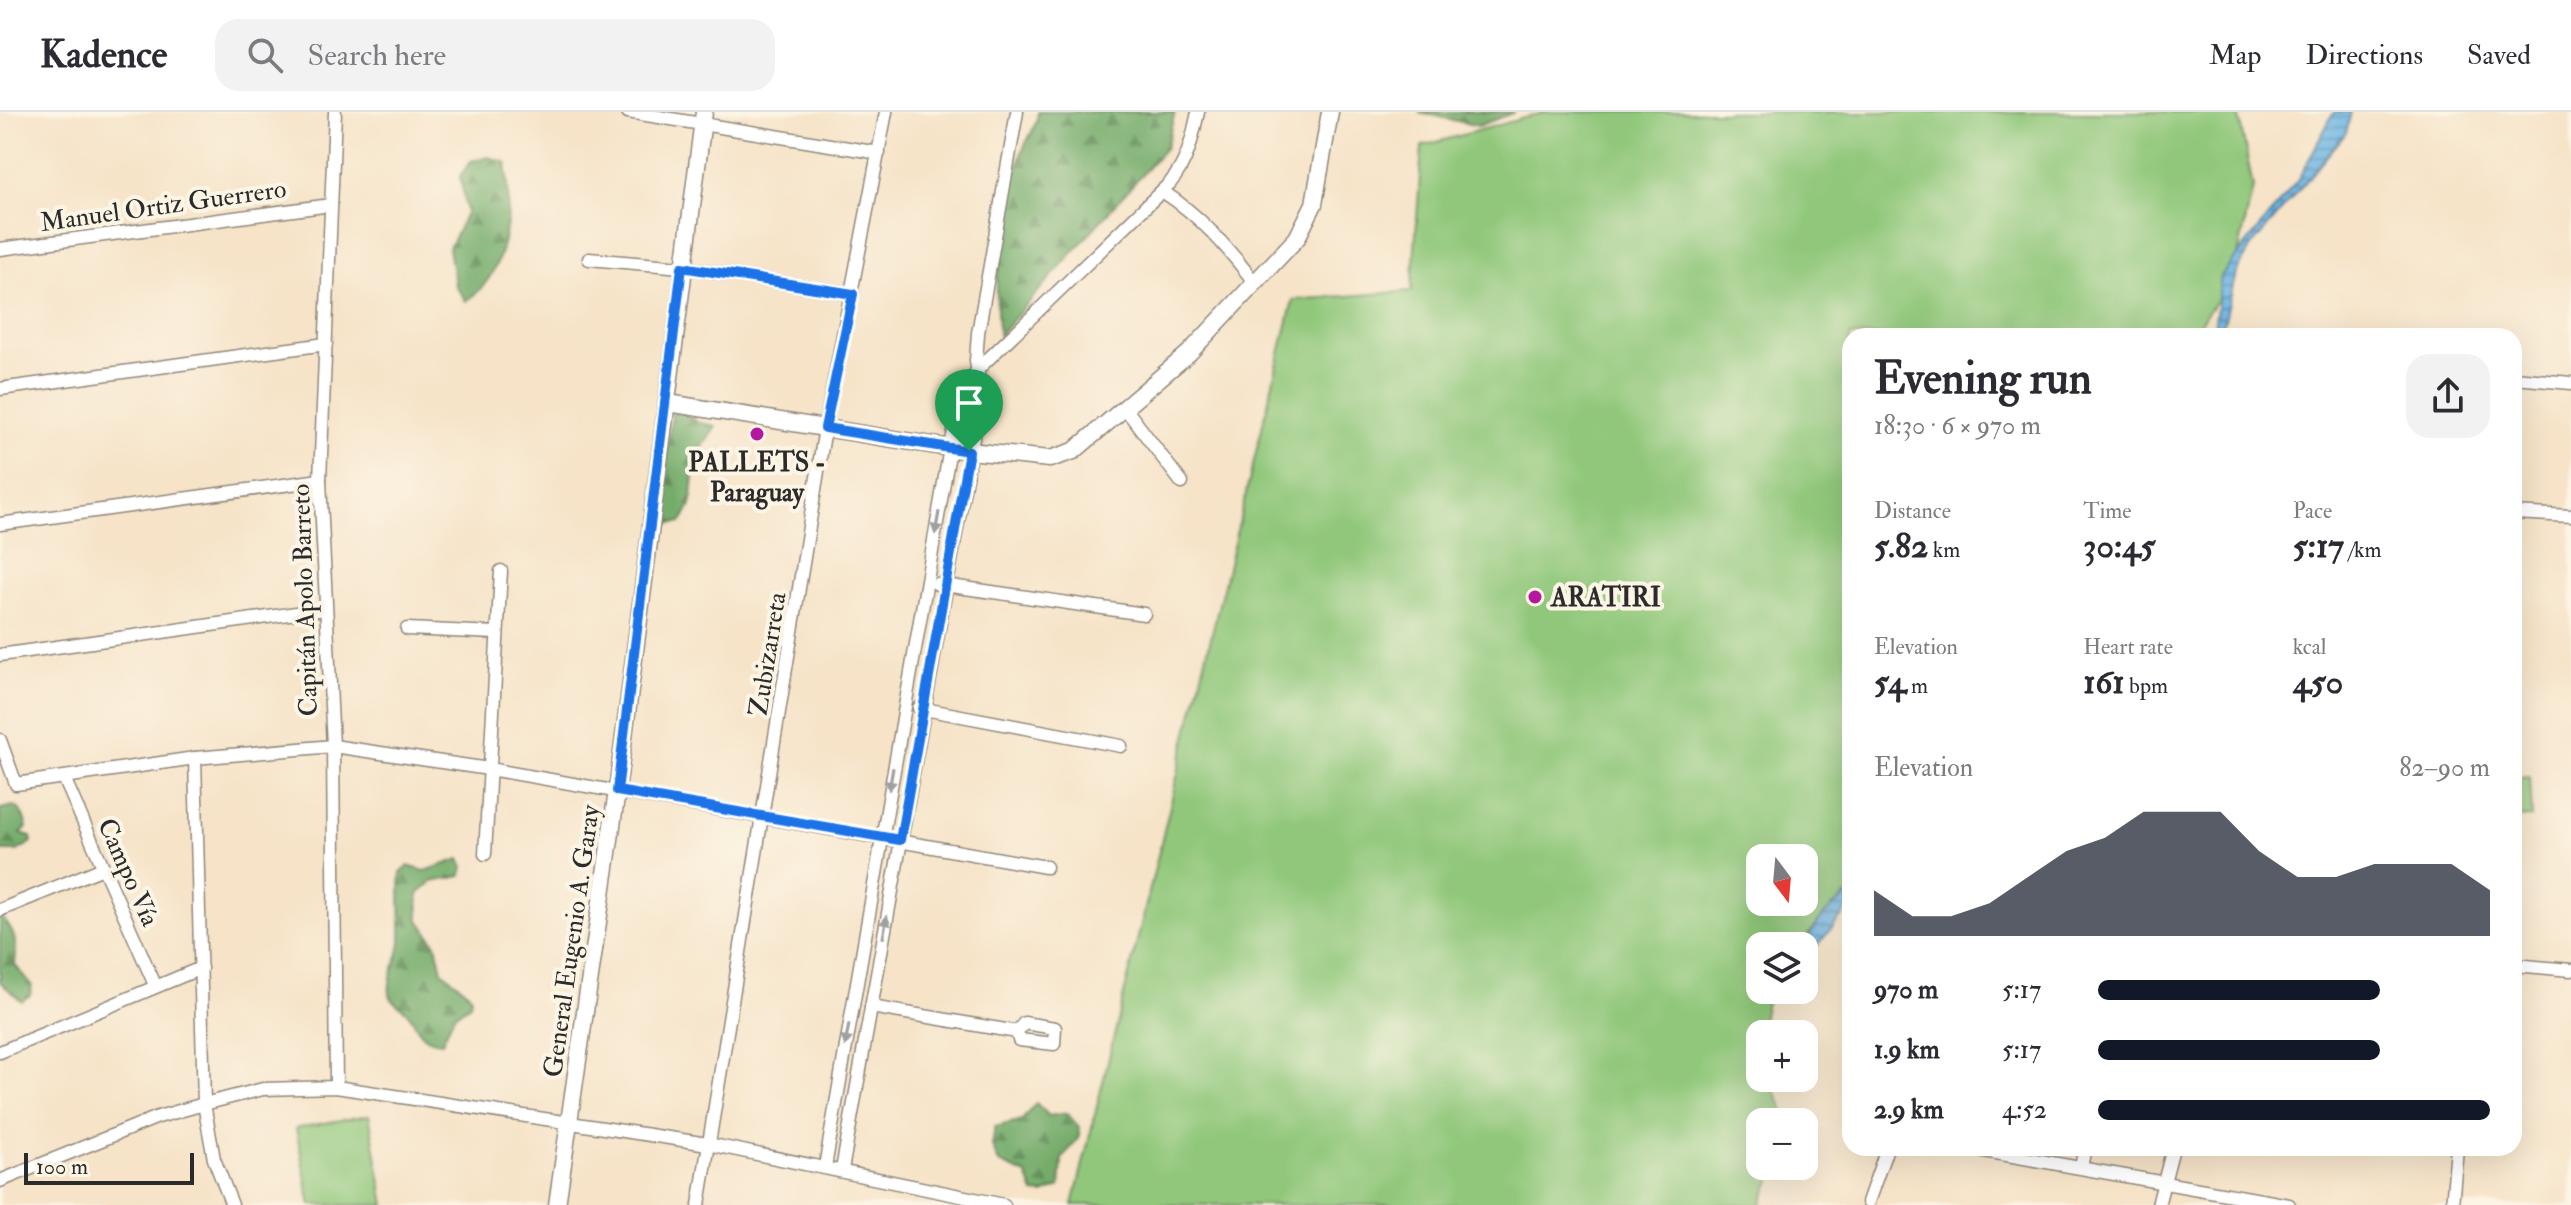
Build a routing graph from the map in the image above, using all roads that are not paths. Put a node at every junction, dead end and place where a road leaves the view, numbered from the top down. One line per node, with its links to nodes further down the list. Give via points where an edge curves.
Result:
1 (335, 112): 10 (street, Capitán Apolo Barreto)
2 (628, 112): 7 (street)
3 (886, 112): 8 (street, Zubizarreta)
4 (1017, 112): 17 (street, via 978,333)
5 (1198, 112): 9 (street, via 1182,169)
6 (1330, 112): 14 (street, via 1314,204 1297,238)
7 (703, 118): 8 (street); 13 (street, General Eugenio A. Garay)
8 (879, 153): 15 (street, Zubizarreta)
9 (1162, 191): 14 (street, via 1217,234); 17 (street)
10 (331, 205): 11 (street, Manuel Ortiz Guerrero); 16 (street, Capitán Apolo Barreto)
11 (0, 249)
12 (589, 259): 13 (street)
13 (682, 267): 15 (street); 21 (street, General Eugenio A. Garay)
14 (1255, 283): 22 (street, via 1189,353)
15 (853, 294): 23 (street, Zubizarreta)
16 (326, 344): 20 (street); 26 (street, Capitán Apolo Barreto)
17 (979, 368): 24 (street, via 965,388); 25 (street, via 981,394)
18 (2522, 379): 19 (street)
19 (2571, 383)
20 (0, 389)
21 (668, 403): 23 (street); 47 (street, General Eugenio A. Garay)
22 (1125, 408): 25 (street, via 1062,456); 27 (street)
23 (825, 428): 24 (street); 48 (street, Zubizarreta)
24 (950, 448): 25 (street); 32 (street, one-way to 32)
25 (969, 451): 33 (street)
26 (320, 480): 30 (street); 34 (street, Capitán Apolo Barreto)
27 (1182, 483)
28 (2522, 513): 29 (street)
29 (2571, 516)
30 (0, 524)
31 (501, 571): 37 (street)
32 (927, 582): 33 (street); 39 (street)
33 (945, 586): 35 (street); 40 (street)
34 (324, 609): 38 (street); 42 (street, Capitán Apolo Barreto)
35 (1144, 614)
36 (407, 629): 37 (street)
37 (496, 633): 45 (street)
38 (0, 655)
39 (904, 706): 40 (street); 49 (street, one-way to 49)
40 (924, 709): 43 (street); 50 (street)
41 (0, 740): 46 (street, via 16,784)
42 (333, 746): 44 (street); 45 (street); 62 (street, Capitán Apolo Barreto)
43 (1121, 746)
44 (195, 758): 46 (street); 56 (street)
45 (489, 769): 47 (street); 51 (street)
46 (64, 778): 53 (street, Campo Vía)
47 (617, 791): 48 (street); 64 (street, General Eugenio A. Garay)
48 (764, 819): 49 (street); 65 (street, Zubizarreta)
49 (881, 837): 50 (street); 71 (street, one-way to 71)
50 (900, 840): 52 (street); 59 (street, one-way to 50)
51 (485, 854)
52 (1046, 867)
53 (103, 868): 54 (street); 58 (street, Campo Vía)
54 (0, 910)
55 (2522, 966): 57 (street)
56 (201, 968): 58 (street); 63 (street)
57 (2571, 970)
58 (155, 985): 61 (street)
59 (871, 1007): 60 (street); 73 (street)
60 (1017, 1032)
61 (0, 1052)
62 (336, 1087): 63 (street, via 263,1089); 64 (street)
63 (204, 1104): 74 (street, via 158,1117); 78 (street, via 214,1159)
64 (569, 1122): 65 (street); 79 (street, General Eugenio A. Garay)
65 (708, 1144): 71 (street); 80 (street, Zubizarreta)
66 (1884, 1156): 77 (street)
67 (2015, 1156): 72 (street)
68 (2083, 1156): 72 (street)
69 (2171, 1156): 75 (street)
70 (2456, 1156): 84 (street)
71 (825, 1167): 73 (street)
72 (2081, 1167): 75 (street)
73 (842, 1170): 76 (street)
74 (0, 1181)
75 (2165, 1182): 82 (street); 83 (street)
76 (942, 1199): 81 (street)
77 (1868, 1202)
78 (232, 1205)
79 (557, 1205)
80 (699, 1205)
81 (1004, 1205)
82 (2158, 1205)
83 (2289, 1205)
84 (2452, 1205)

